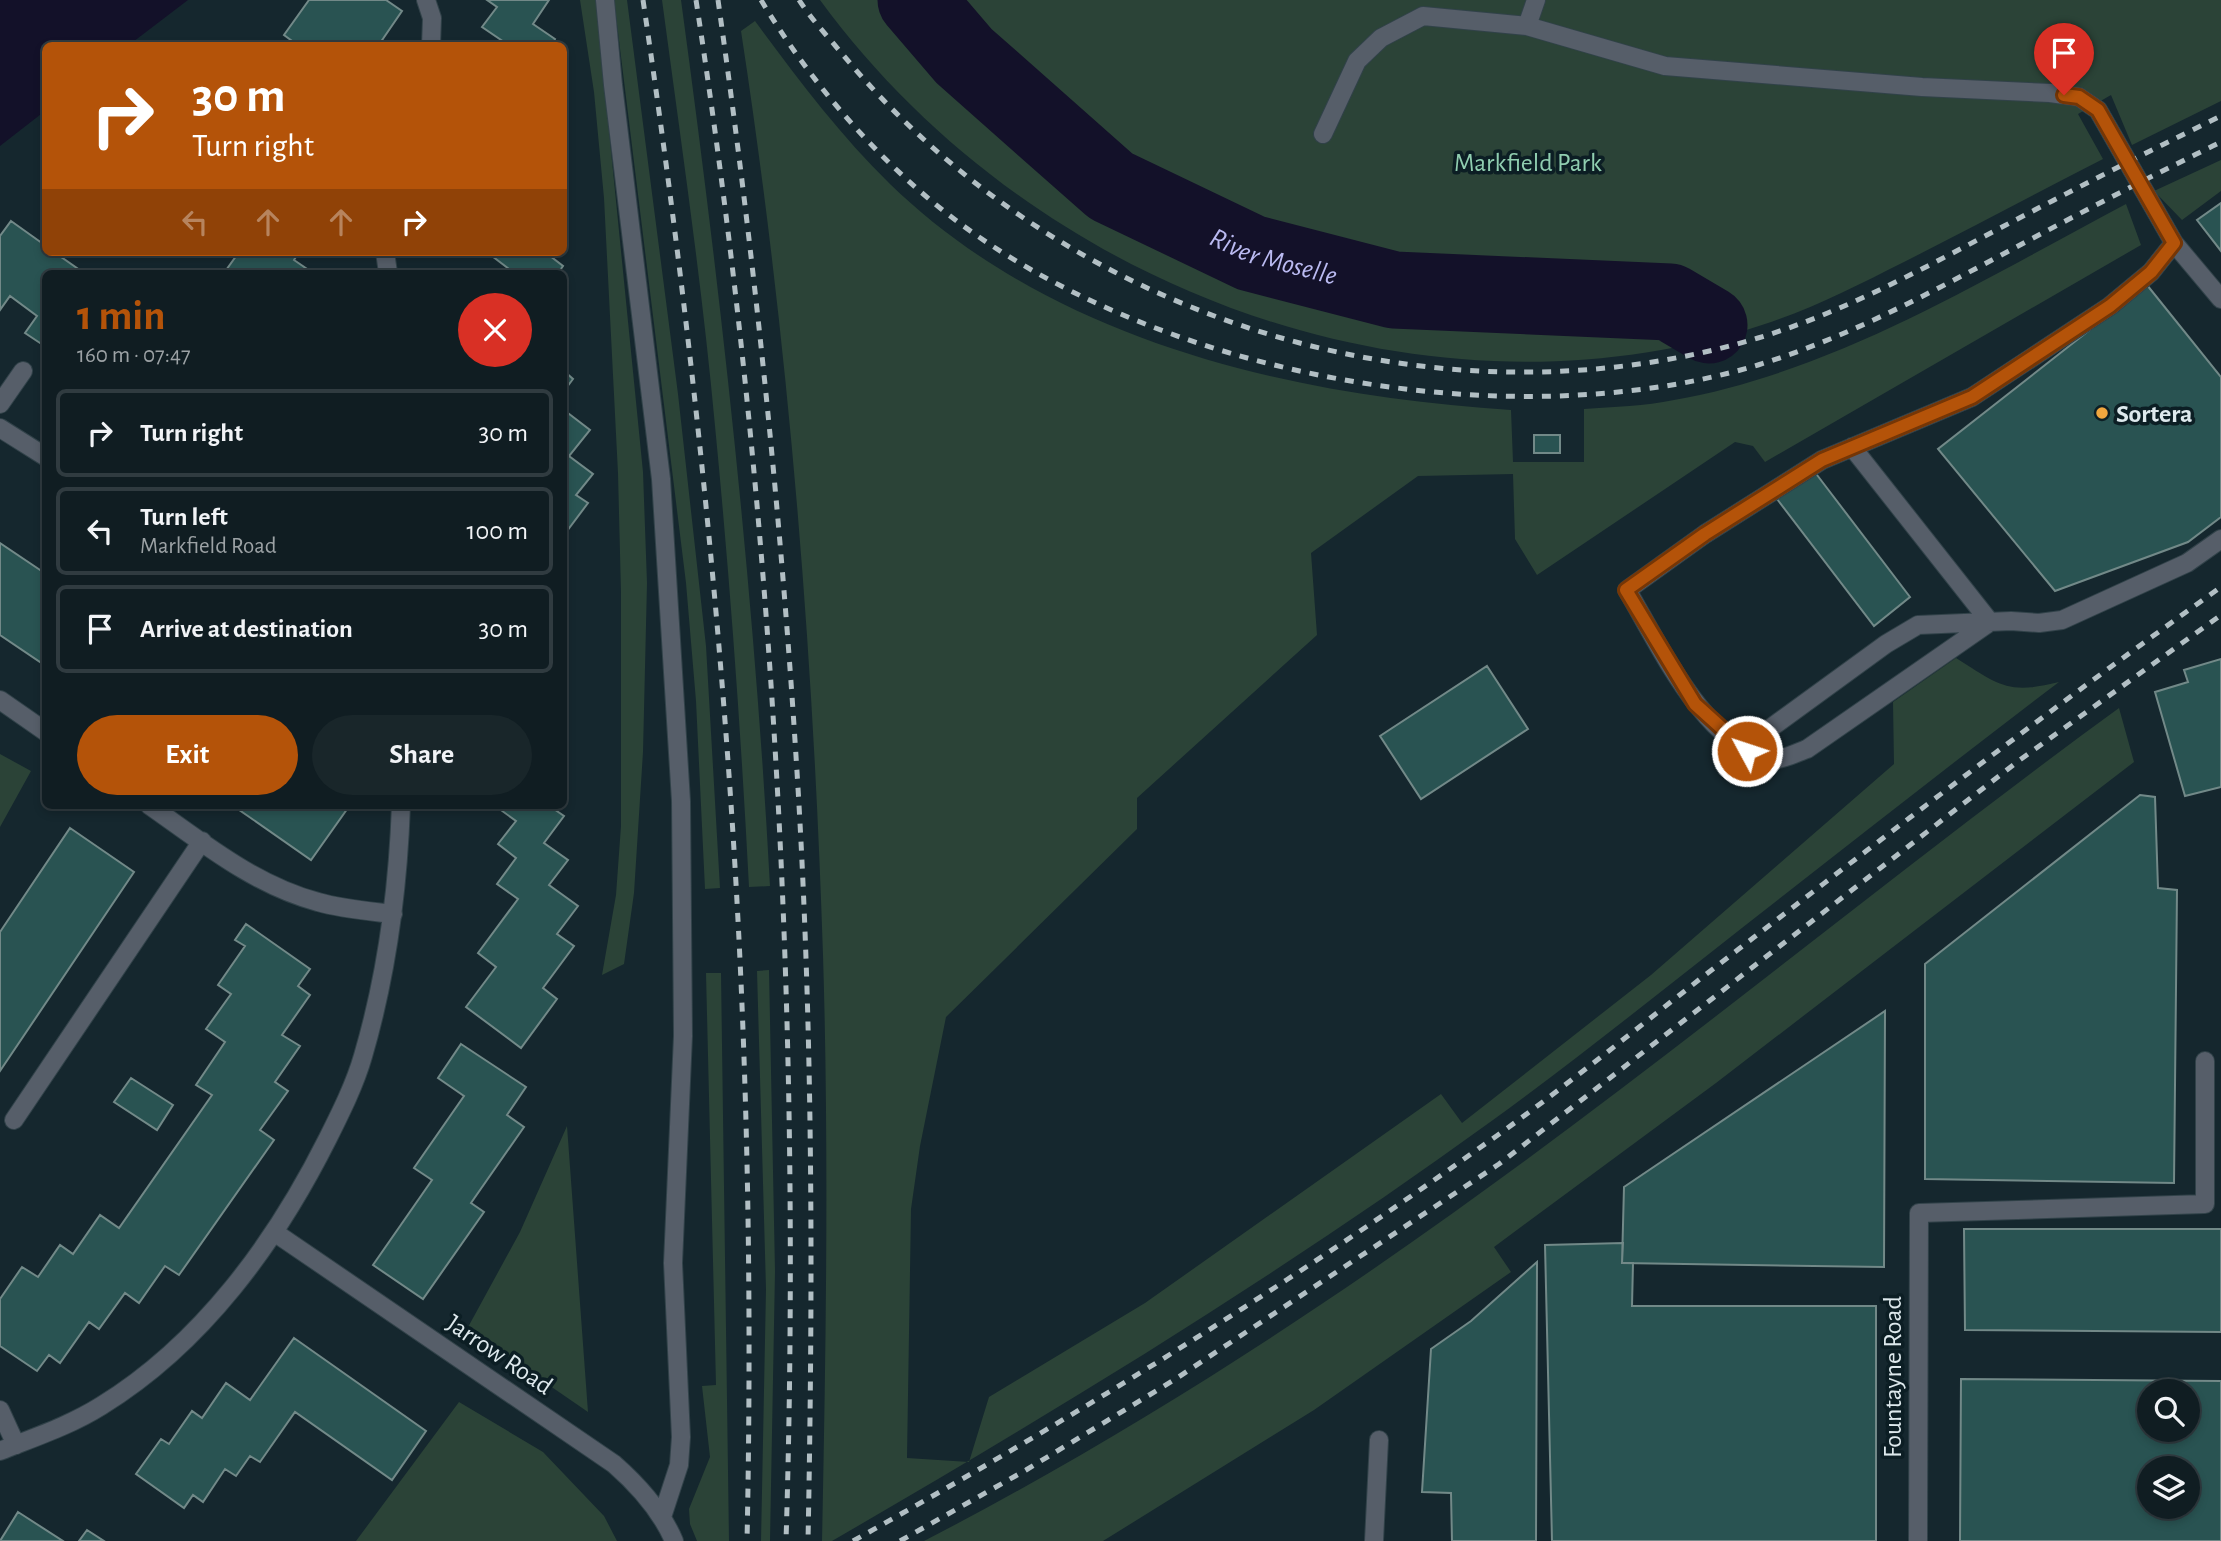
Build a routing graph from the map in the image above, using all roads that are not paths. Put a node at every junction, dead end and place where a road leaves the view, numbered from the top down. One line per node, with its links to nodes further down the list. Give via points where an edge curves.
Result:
1 (426, 0): 5 (street, via 432,18)
2 (605, 0): 29 (street, via 661,479 681,801 682,1036 673,1262 681,1437 679,1465)
3 (1536, 0): 4 (street)
4 (1527, 26): 6 (street, via 1423,16 1381,38 1357,61); 7 (street, via 1665,66 2079,97 2098,110)
5 (430, 42)
6 (1323, 134)
7 (2174, 243): 8 (street); 12 (street, via 2151,272 2110,306 1972,397)
8 (2221, 299)
9 (23, 371): 10 (street)
10 (0, 404)
11 (0, 428): 13 (street)
12 (1852, 447): 15 (street); 18 (street, via 1787,482 1626,590 1695,704)
13 (42, 454)
14 (2221, 540): 15 (street, via 2187,563 2062,620)
15 (1990, 622): 18 (street, via 1918,625 1765,732); 18 (street, via 1807,749 1778,759)
16 (0, 700): 17 (street)
17 (42, 729)
18 (1747, 751)
19 (155, 809): 21 (street)
20 (401, 809): 22 (street)
21 (202, 841): 22 (street, via 245,871 287,891 317,902); 24 (street)
22 (393, 914): 25 (street, via 362,1059 312,1169)
23 (2205, 1061): 32 (street, Fountayne Road, via 2205,1204 1919,1213)
24 (14, 1120)
25 (274, 1232): 28 (street, via 205,1320 141,1378 65,1427); 29 (street, Jarrow Road, via 614,1464 640,1487)
26 (0, 1410): 28 (street)
27 (1379, 1440): 31 (street)
28 (8, 1448)
29 (662, 1517): 30 (street, Jarrow Road)
30 (674, 1541)
31 (1374, 1541)
32 (1918, 1541)

